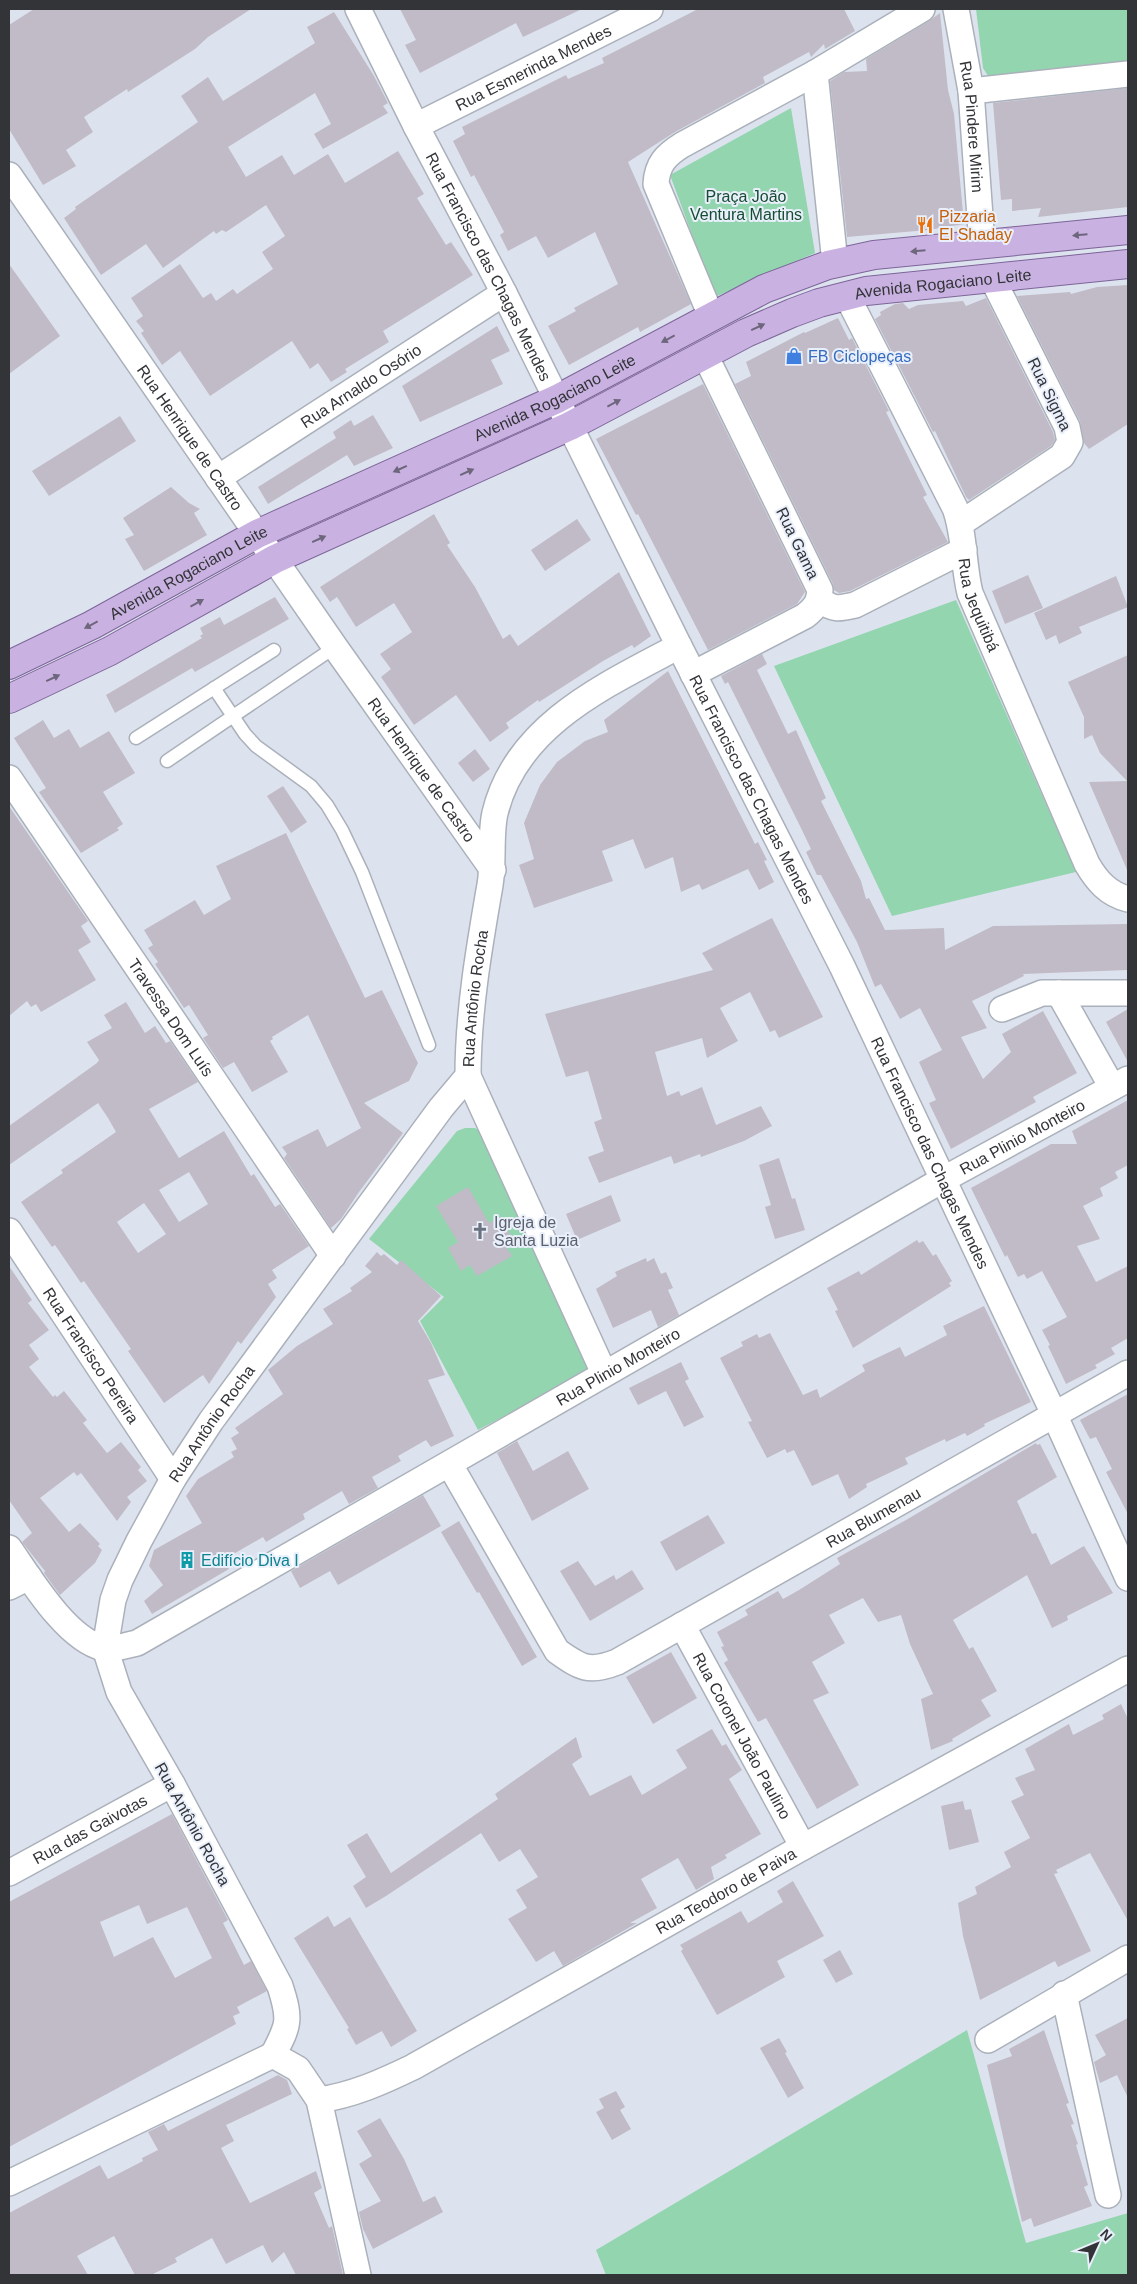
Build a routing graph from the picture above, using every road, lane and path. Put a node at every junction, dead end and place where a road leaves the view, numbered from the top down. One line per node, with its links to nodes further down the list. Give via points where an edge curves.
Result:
1 (358, 9): 8 (street, Rua Francisco das Chagas Mendes)
2 (650, 9): 8 (street, Rua Esmerinda Mendes)
3 (922, 9): 5 (street)
4 (956, 9): 7 (street, Rua Pindere Mirim)
5 (815, 73): 12 (street); 17 (street, via 682,144 667,154 657,173 656,184)
6 (1128, 74): 7 (street)
7 (971, 91): 11 (street, Rua Pindere Mirim)
8 (416, 126): 15 (street, Rua Francisco das Chagas Mendes)
9 (9, 175): 21 (street, Rua Henrique de Castro)
10 (1128, 230): 11 (main road, Avenida Rogaciano Leite, one-way to 11)
11 (982, 245): 12 (main road, Avenida Rogaciano Leite, one-way to 12, via 874,255)
12 (835, 263): 17 (main road, Avenida Rogaciano Leite, via 764,289)
13 (1128, 264): 14 (main road, Avenida Rogaciano Leite)
14 (992, 278): 16 (main road, Avenida Rogaciano Leite, via 893,287); 22 (street, Rua Sigma, via 1067,427 1070,442 1062,456)
15 (504, 293): 19 (street, Rua Francisco das Chagas Mendes); 21 (street, Rua Arnaldo Osório)
16 (847, 296): 18 (main road, Avenida Rogaciano Leite, one-way to 16, via 769,322); 22 (street, Rua Jequitibá)
17 (711, 316): 19 (main road, Avenida Rogaciano Leite, one-way to 19)
18 (705, 355): 20 (main road, Avenida Rogaciano Leite, one-way to 18); 26 (street, Rua Gama, via 816,578)
19 (557, 399): 20 (street, Rua Francisco das Chagas Mendes); 23 (main road, Avenida Rogaciano Leite, one-way to 23)
20 (570, 426): 25 (main road, Avenida Rogaciano Leite, one-way to 20); 27 (street, Rua Francisco das Chagas Mendes)
21 (218, 478): 23 (street, Rua Henrique de Castro)
22 (961, 523): 24 (street, Rua Jequitibá)
23 (257, 534): 25 (street, Rua Henrique de Castro); 30 (main road, Avenida Rogaciano Leite, one-way to 30, via 92,625)
24 (964, 550): 26 (street, via 855,605 830,607); 39 (street, Rua Jequitibá, via 970,592 1087,864 1103,886)
25 (274, 560): 28 (street, Rua Henrique de Castro); 33 (main road, Avenida Rogaciano Leite, one-way to 25, via 110,651)
26 (819, 600): 31 (street, Rua Gama, via 805,616)
27 (679, 646): 31 (street, Rua Francisco das Chagas Mendes); 38 (street, Rua Antônio Rocha, via 566,711 526,752 506,784 495,814)
28 (335, 647): 34 (lane); 38 (street, Rua Henrique de Castro)
29 (274, 650): 32 (lane)
30 (9, 665)
31 (693, 674): 46 (street, Rua Francisco das Chagas Mendes, via 842,966)
32 (214, 688): 34 (lane); 35 (lane)
33 (9, 699)
34 (233, 717): 36 (lane); 43 (lane, via 256,746 311,786 342,830 362,872)
35 (136, 738)
36 (167, 761)
37 (9, 778): 48 (street, Travessa Dom Luís)
38 (493, 870): 44 (street, Rua Antônio Rocha, via 482,932)
39 (1128, 899)
40 (1059, 993): 41 (street); 42 (street, via 1042,994); 45 (street)
41 (1128, 993)
42 (1002, 1009)
43 (429, 1044)
44 (468, 1076): 48 (street, Rua Antônio Rocha); 50 (street)
45 (1120, 1083): 46 (street, Rua Plinio Monteiro)
46 (944, 1179): 50 (street, Rua Plinio Monteiro); 51 (street, Rua Francisco das Chagas Mendes)
47 (9, 1230): 53 (street, Rua Francisco Pereira)
48 (333, 1256): 53 (street, Rua Antônio Rocha, via 211,1421)
49 (1128, 1373): 51 (street, Rua Blumenau)
50 (604, 1374): 52 (street, Rua Plinio Monteiro)
51 (1054, 1414): 55 (street, Rua Francisco das Chagas Mendes); 57 (street, Rua Blumenau)
52 (450, 1465): 57 (street, Rua Blumenau, via 557,1652 578,1667 601,1669); 58 (street, Rua Plinio Monteiro, via 137,1643)
53 (173, 1479): 58 (street, Rua Antônio Rocha, via 120,1580 113,1600)
54 (9, 1548): 56 (street)
55 (1128, 1578)
56 (19, 1582): 58 (street, via 89,1643)
57 (682, 1625): 61 (street, Rua Coronel João Paulino)
58 (105, 1648): 60 (street, Rua Antônio Rocha, via 119,1692)
59 (1128, 1669): 61 (street, Rua Teodoro de Paiva)
60 (172, 1784): 62 (street, Rua das Gaivotas); 66 (street, Rua Antônio Rocha, via 280,1986 288,2019)
61 (803, 1847): 67 (street, Rua Teodoro de Paiva, via 413,2068 345,2096)
62 (9, 1873)
63 (1128, 1958): 64 (street)
64 (1064, 1994): 65 (street); 69 (street)
65 (988, 2040)
66 (273, 2055): 67 (street, via 298,2069); 68 (street)
67 (319, 2100): 70 (street)
68 (9, 2183)
69 (1108, 2195)
70 (358, 2275)

